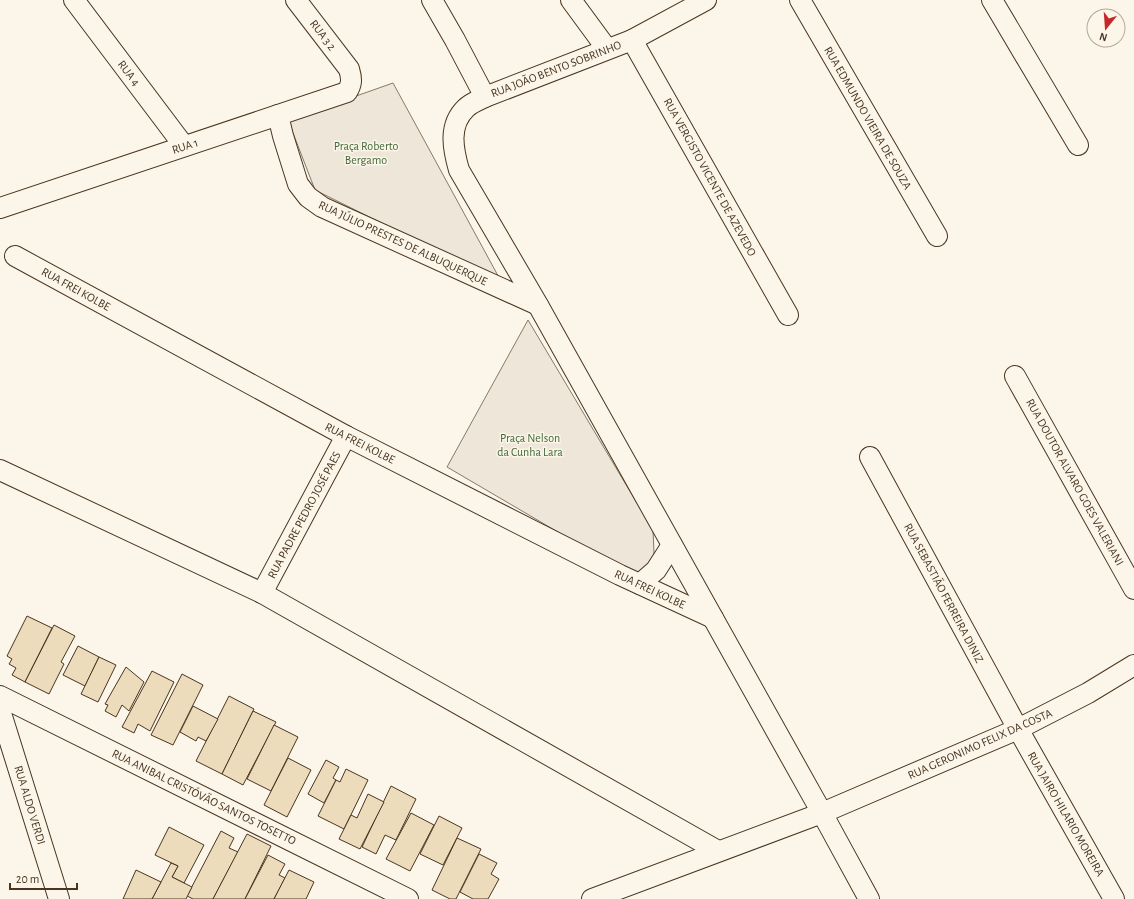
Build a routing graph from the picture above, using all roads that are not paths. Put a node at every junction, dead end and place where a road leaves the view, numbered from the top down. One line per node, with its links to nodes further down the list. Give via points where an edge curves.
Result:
1 (74, 0): 14 (street, RUA 4)
2 (296, 0): 10 (street, RUA 3 2)
3 (432, 0): 11 (street)
4 (571, 0): 9 (street)
5 (706, 0): 8 (street, RUA JOÃO BENTO SOBRINHO)
6 (800, 0): 16 (street, RUA EDMUNDO VIEIRA DE SOUZA)
7 (992, 0): 13 (street)
8 (632, 40): 9 (street, RUA JOÃO BENTO SOBRINHO); 19 (street, RUA VERGISTO VICENTE DE AZEVEDO)
9 (607, 49): 11 (street, RUA JOÃO BENTO SOBRINHO)
10 (348, 69): 12 (street, RUA 1, via 351,84 347,92)
11 (485, 97): 18 (street, RUA JOÃO BENTO SOBRINHO, via 466,107 456,122 453,137 454,153 459,170)
12 (278, 115): 14 (street, RUA 1); 18 (street, RUA JÚLIO PRESTES DE ALBUQUERQUE, via 298,184 308,197 322,207)
13 (1078, 145)
14 (184, 146): 15 (street, RUA 1)
15 (1, 206)
16 (937, 236)
17 (15, 256): 21 (street, RUA FREI KOLBE)
18 (538, 305): 24 (street, RUA JOÃO BENTO SOBRINHO)
19 (788, 315)
20 (1015, 376): 26 (street, RUA DOUTOR ALVARO GOES VALERIANI)
21 (346, 436): 25 (street, RUA FREI KOLBE); 27 (street, RUA PADRE PEDRO JOSÉ PAES)
22 (870, 457): 32 (street, RUA SEBASTIÃO FERREIRA DINIZ)
23 (0, 470): 27 (street)
24 (672, 545): 25 (street, via 656,570); 28 (street, RUA JOÃO BENTO SOBRINHO)
25 (640, 584): 28 (street, RUA FREI KOLBE)
26 (1134, 589)
27 (262, 593): 34 (street)
28 (713, 618): 33 (street, RUA JOÃO BENTO SOBRINHO)
29 (1134, 665): 32 (street, RUA GERONIMO FELIX DA COSTA, via 1088,693)
30 (0, 696): 36 (street, RUA ANIBAL CRISTÓVÃO SANTOS TOSETTO)
31 (0, 710): 35 (street, RUA ALDO VERDI)
32 (1018, 729): 33 (street, RUA GERONIMO FELIX DA COSTA); 39 (street, RUA JAIRO HILARIO MOREIRA)
33 (822, 813): 34 (street, RUA GERONIMO FELIX DA COSTA); 38 (street, RUA JOÃO BENTO SOBRINHO)
34 (718, 852): 37 (street, RUA GERONIMO FELIX DA COSTA)
35 (59, 899)
36 (408, 899)
37 (592, 899)
38 (869, 899)
39 (1114, 899)

